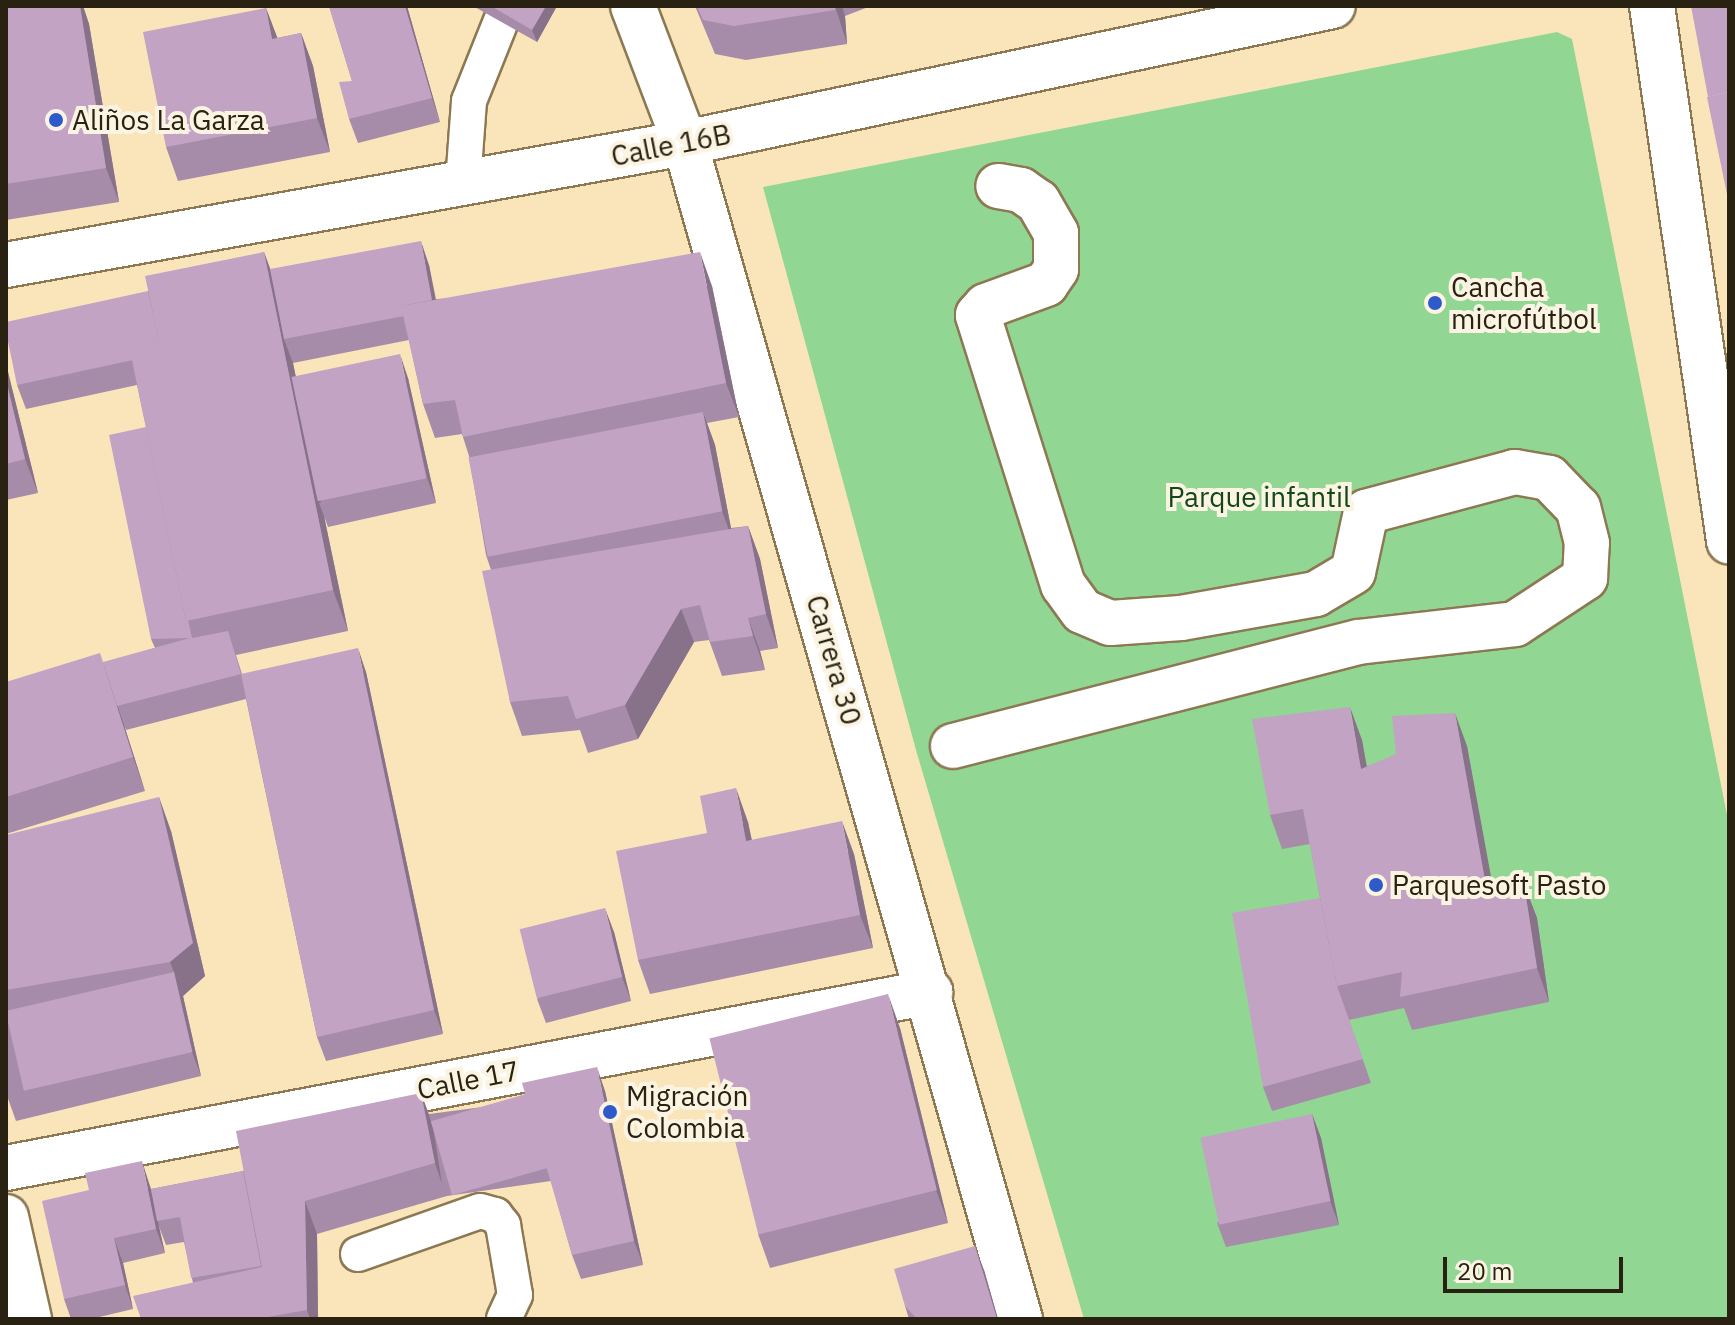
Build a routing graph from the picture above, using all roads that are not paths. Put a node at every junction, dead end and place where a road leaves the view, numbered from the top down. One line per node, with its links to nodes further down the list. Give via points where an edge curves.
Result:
1 (633, 6): 5 (street, Carrera 30)
2 (1333, 6): 5 (street, Calle 16B)
3 (1652, 6): 9 (street)
4 (501, 21): 6 (lane, via 469,101)
5 (685, 143): 6 (street, Calle 16B); 11 (street, Carrera 30)
6 (463, 183): 8 (street, Calle 16B)
7 (998, 186): 10 (street, via 1021,190 1038,202 1056,233 1056,269 1046,284 986,306 978,315 1063,585 1082,611 1110,623 1124,622 1316,594 1353,572 1366,512 1515,472 1549,478 1578,508 1587,543 1585,578 1515,624 1358,642)
8 (6, 265)
9 (1729, 541)
10 (953, 746)
11 (930, 992): 12 (street, Calle 17); 17 (street, Carrera 30)
12 (6, 1168)
13 (6, 1217): 15 (street)
14 (358, 1254): 16 (lane, via 480,1211 495,1215 503,1225 515,1295)
15 (29, 1319)
16 (504, 1319)
17 (1020, 1319)

